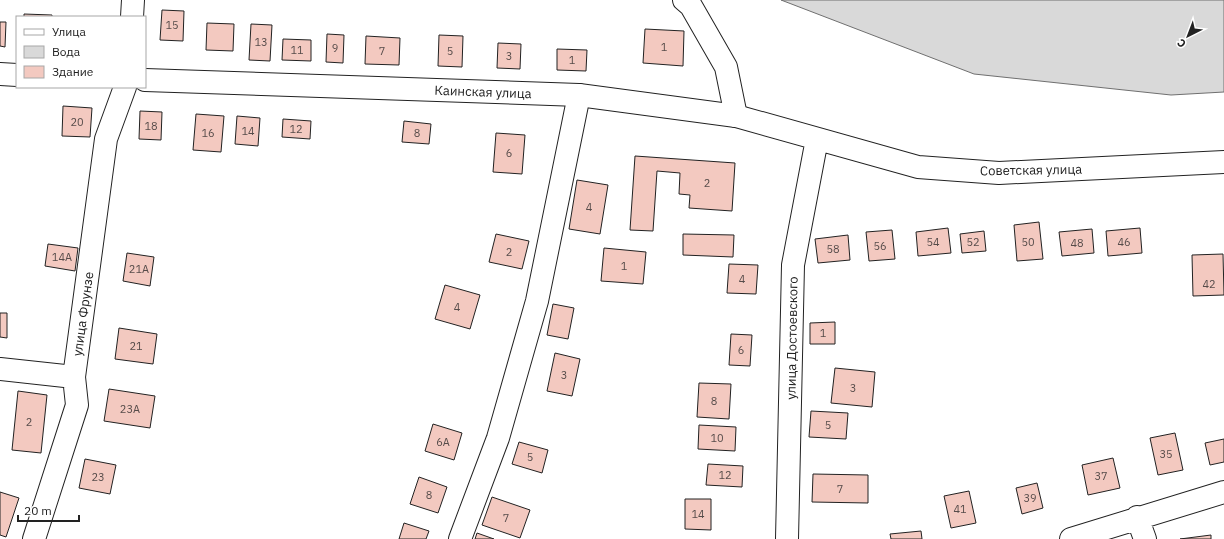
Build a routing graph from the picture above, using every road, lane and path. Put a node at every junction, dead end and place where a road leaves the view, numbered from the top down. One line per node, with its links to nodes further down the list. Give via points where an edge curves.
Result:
1 (133, 0): 3 (main road)
2 (684, 0): 9 (main road, via 691,6 726,67)
3 (132, 16)
4 (0, 74): 5 (main road)
5 (16, 75)
6 (146, 80): 8 (main road, Каинская улица)
7 (125, 88): 13 (main road, улица Фрунзе, via 106,139)
8 (579, 95): 9 (main road, Каинская улица); 17 (main road, via 537,301 498,438)
9 (736, 116): 10 (main road, Каинская улица)
10 (817, 139): 11 (main road, Советская улица, via 918,167 999,173); 18 (main road, улица Достоевского, via 793,265)
11 (1224, 162)
12 (0, 369): 13 (main road)
13 (74, 377): 16 (main road, улица Фрунзе, via 77,405)
14 (1224, 492): 15 (main road)
15 (1137, 518): 19 (main road); 20 (main road)
16 (34, 539)
17 (460, 539)
18 (787, 539)
19 (1071, 539)
20 (1145, 539)

